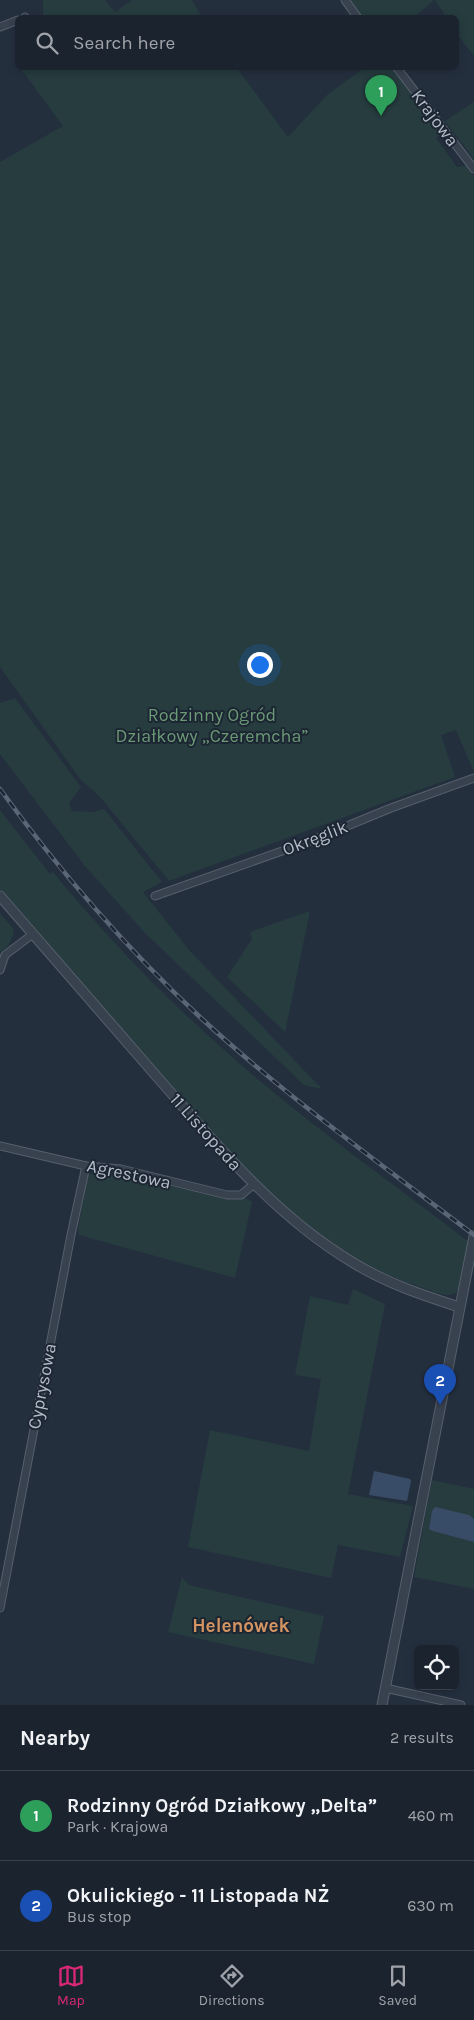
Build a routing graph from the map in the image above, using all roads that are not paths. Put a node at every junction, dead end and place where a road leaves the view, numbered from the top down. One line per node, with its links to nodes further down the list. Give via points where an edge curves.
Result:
1 (345, 0): 2 (street)
2 (356, 15)
3 (15, 21): 4 (street)
4 (0, 28)
5 (399, 70): 6 (street, Krajowa)
6 (474, 169)
7 (474, 778): 9 (street, Okręglik)
8 (0, 896): 10 (street, 11 Listopada)
9 (155, 896)
10 (33, 934): 11 (street, via 5,954); 14 (street, 11 Listopada, via 215,1144)
11 (0, 970)
12 (0, 1146): 13 (street, Agrestowa)
13 (86, 1166): 14 (street, Agrestowa, via 121,1169 227,1195 241,1195); 17 (street, Cyprysowa)
14 (254, 1184): 16 (street, 11 Listopada, via 299,1224 350,1262 402,1288)
15 (474, 1236): 16 (street)
16 (459, 1308): 18 (street)
17 (0, 1608)
18 (385, 1688): 19 (street); 20 (street)
19 (382, 1705)
20 (461, 1705)

